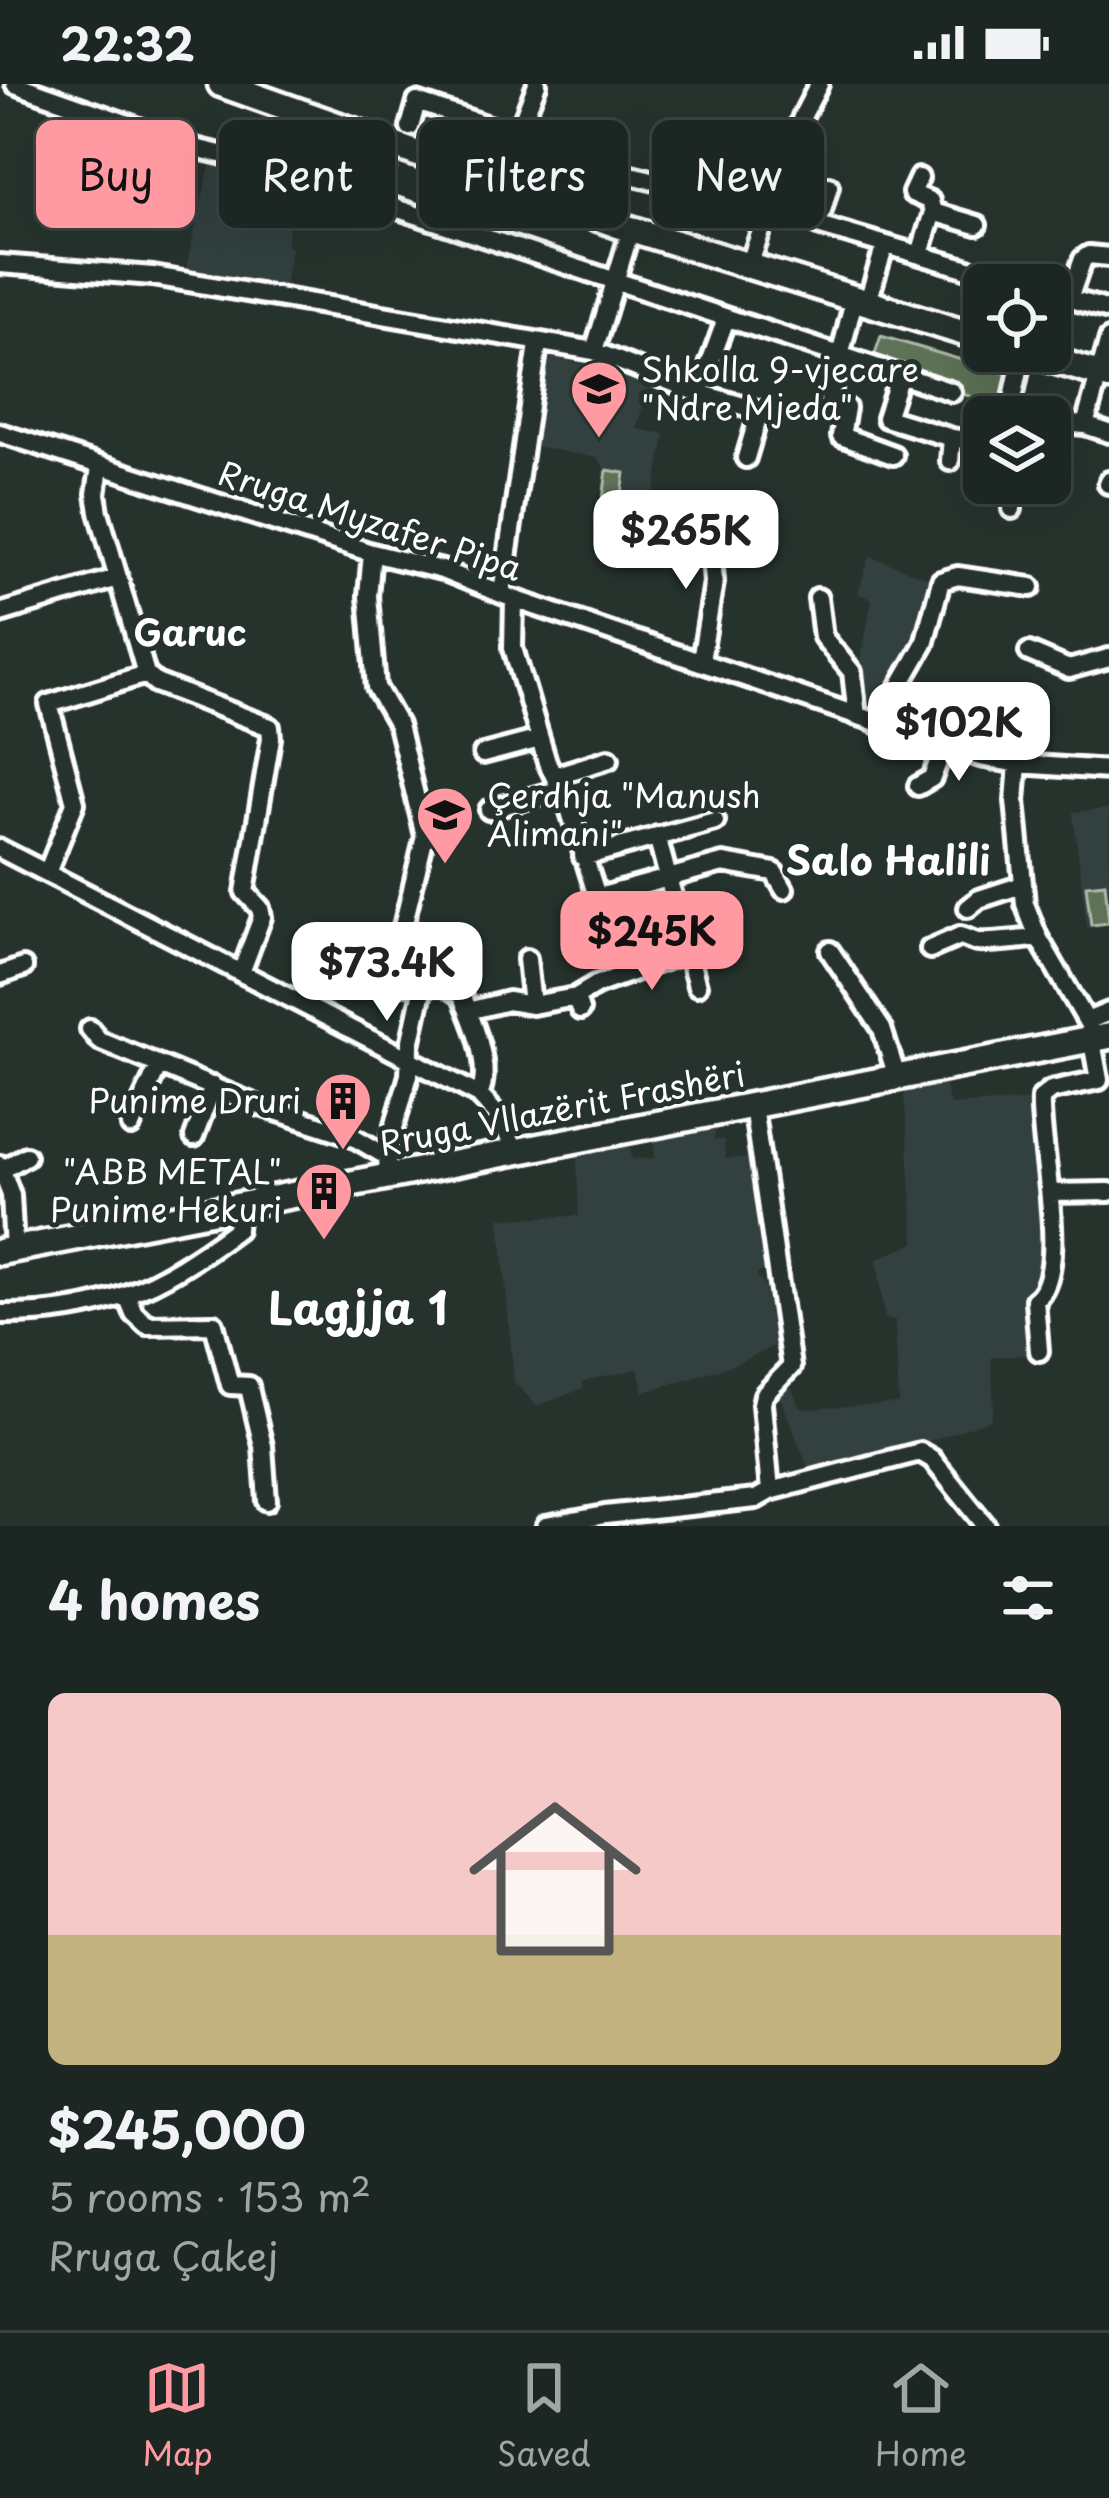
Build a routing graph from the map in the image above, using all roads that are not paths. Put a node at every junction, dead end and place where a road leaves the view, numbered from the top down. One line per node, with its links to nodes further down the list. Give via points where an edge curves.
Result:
1 (15, 84): 10 (street)
2 (223, 84): 7 (main road)
3 (537, 84): 6 (street)
4 (819, 84): 23 (street)
5 (469, 120): 7 (street, via 417,102)
6 (524, 120)
7 (402, 136): 8 (main road); 9 (street)
8 (419, 144)
9 (395, 149)
10 (219, 153)
11 (919, 178): 14 (street, via 912,193)
12 (830, 186): 18 (street, via 818,225)
13 (395, 193): 24 (street)
14 (933, 212): 15 (street); 19 (street)
15 (977, 225)
16 (628, 228): 17 (main road)
17 (631, 229): 23 (main road); 24 (street)
18 (885, 245): 19 (street); 27 (street)
19 (920, 254): 22 (street)
20 (1109, 257): 25 (street, via 1083,259)
21 (0, 264): 32 (street, via 170,278)
22 (963, 267)
23 (748, 268): 27 (main road)
24 (615, 280): 29 (street); 33 (street)
25 (1071, 293)
26 (1071, 300): 28 (street)
27 (860, 302): 30 (main road); 34 (street)
28 (1109, 310)
29 (726, 319): 34 (street); 39 (street)
30 (963, 333)
31 (1109, 339): 37 (street)
32 (538, 344): 33 (street); 56 (street)
33 (594, 351): 39 (street)
34 (840, 356): 36 (street); 46 (street, via 829,400 846,408 842,436)
35 (1071, 365): 37 (main road)
36 (900, 375): 38 (street); 44 (street, via 886,418)
37 (1104, 375): 41 (street)
38 (952, 392)
39 (699, 393): 47 (street, via 760,411)
40 (1071, 424): 41 (street)
41 (1085, 425): 43 (street)
42 (0, 433): 49 (street, Rruga Myzafer Pipa)
43 (1109, 434)
44 (952, 438): 45 (street); 48 (street)
45 (963, 440)
46 (893, 455)
47 (746, 458)
48 (950, 461)
49 (100, 467): 53 (street, Rruga Myzafer Pipa); 54 (street, via 96,494)
50 (1012, 504): 51 (street)
51 (1012, 509)
52 (710, 527): 61 (street, via 714,582)
53 (372, 553): 56 (street, Rruga Myzafer Pipa); 90 (street, via 376,687 398,725 425,836)
54 (117, 578): 58 (street); 62 (street)
55 (1031, 587): 64 (street, via 958,575 940,581 924,644)
56 (508, 596): 61 (street, Rruga Myzafer Pipa); 65 (street, via 513,648)
57 (818, 598): 63 (street, via 823,637 852,672)
58 (0, 613)
59 (1029, 652): 60 (street, via 1069,668)
60 (1109, 658)
61 (701, 661): 63 (street, Rruga Myzafer Pipa)
62 (146, 674): 78 (street, via 49,704 75,802); 92 (street, via 270,727 245,892 262,917)
63 (857, 716): 64 (street, Rruga Myzafer Pipa)
64 (878, 724): 66 (street, Rruga Myzafer Pipa)
65 (540, 739): 67 (street); 71 (street)
66 (945, 744): 69 (street, Rruga Myzafer Pipa); 72 (street, via 932,778)
67 (483, 754)
68 (609, 759): 71 (street)
69 (1018, 764): 70 (street, Rruga Myzafer Pipa); 80 (street)
70 (1109, 770)
71 (557, 781): 73 (street); 77 (street)
72 (918, 786)
73 (489, 810)
74 (715, 821): 75 (street)
75 (656, 836): 77 (street); 79 (street)
76 (3, 855): 78 (street)
77 (583, 857): 82 (street)
78 (47, 873): 92 (street)
79 (669, 875): 81 (street, via 723,862 774,872); 82 (street); 87 (street)
80 (1022, 885): 83 (street); 84 (street)
81 (784, 889)
82 (595, 898): 94 (street)
83 (968, 908)
84 (1038, 937): 86 (street, via 979,943 960,936); 101 (street)
85 (344, 947): 90 (street)
86 (930, 950)
87 (690, 951): 94 (street); 96 (street)
88 (830, 951): 104 (street, via 882,1029)
89 (527, 958): 97 (street)
90 (393, 962): 95 (street, via 403,984)
91 (23, 967): 93 (street)
92 (241, 974): 102 (street)
93 (0, 975)
94 (622, 975): 97 (street, via 578,1003)
95 (422, 986): 98 (street, via 453,989); 102 (street)
96 (697, 986)
97 (532, 1005): 98 (street, via 508,1000)
98 (468, 1011): 107 (street, via 484,1070)
99 (1109, 1012): 101 (street, Rruga Vllazërit Frashëri)
100 (90, 1029): 103 (street)
101 (1096, 1032): 104 (main road, Rruga Vllazërit Frashëri); 105 (street)
102 (410, 1061): 107 (street); 113 (street)
103 (159, 1065): 106 (street); 109 (street)
104 (897, 1077): 108 (main road, Rruga Vllazërit Frashëri)
105 (1104, 1083): 116 (street, via 1046,1092)
106 (213, 1086): 110 (street); 113 (street, via 352,1136)
107 (479, 1096): 111 (street, via 502,1120)
108 (753, 1106): 111 (main road, Rruga Vllazërit Frashëri); 122 (street, via 790,1366 762,1404)
109 (131, 1126)
110 (194, 1137)
111 (514, 1152): 113 (main road, Rruga Vllazërit Frashëri)
112 (26, 1156): 114 (street, Rruga Vllazërit Frashëri)
113 (388, 1166): 117 (main road, Rruga Vllazërit Frashëri)
114 (1, 1167): 118 (street, Rruga Vllazërit Frashëri, via 13,1212)
115 (1109, 1192): 116 (street)
116 (1049, 1193): 121 (street, via 1051,1277 1035,1300)
117 (239, 1206): 118 (main road, Rruga Vllazërit Frashëri); 119 (street, via 237,1229)
118 (7, 1251)
119 (127, 1296): 120 (street, via 79,1310); 123 (street, via 147,1325 214,1324 230,1385 249,1386)
120 (0, 1314)
121 (1039, 1351)
122 (770, 1490): 124 (street, via 756,1499); 125 (street, via 920,1452)
123 (267, 1502)
124 (546, 1526)
125 (986, 1526)

